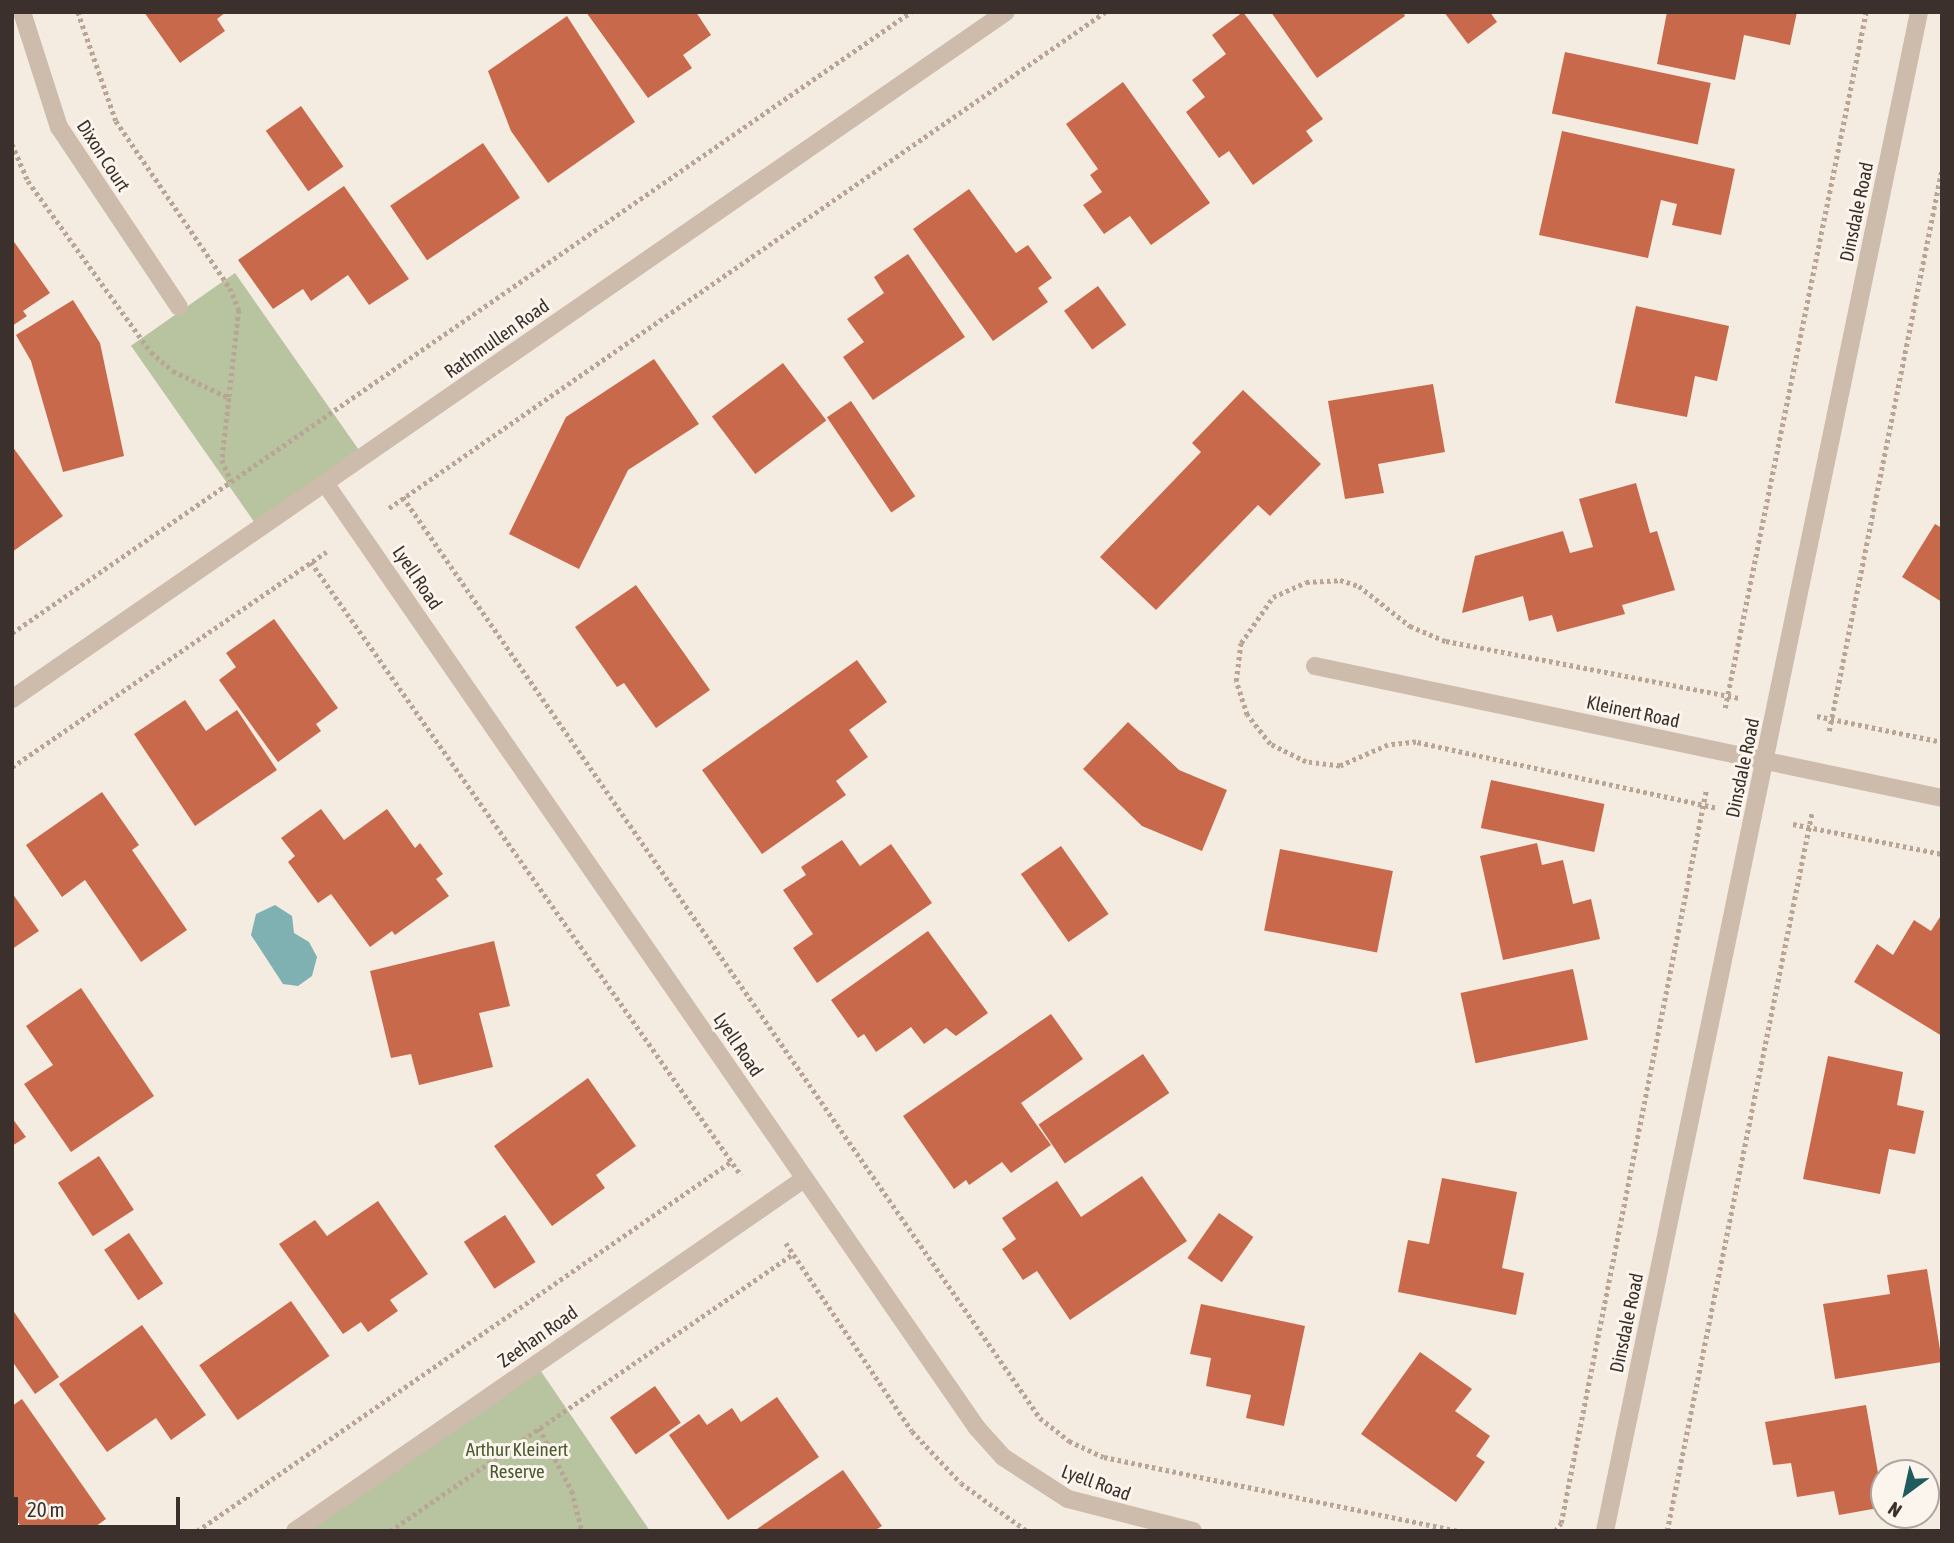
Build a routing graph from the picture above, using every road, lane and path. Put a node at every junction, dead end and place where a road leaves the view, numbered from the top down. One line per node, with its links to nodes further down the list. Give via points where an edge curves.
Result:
1 (22, 12): 10 (street, Dixon Court, via 59,127)
2 (78, 12): 11 (path, via 116,121 230,288 239,310)
3 (911, 12): 12 (path)
4 (1006, 12): 13 (street, Rathmullen Road)
5 (1105, 12): 14 (path)
6 (1866, 12): 20 (path)
7 (1919, 12): 28 (street, Dinsdale Road)
8 (12, 145): 11 (path, via 28,181 151,352 173,371)
9 (1942, 168): 25 (path)
10 (179, 307)
11 (229, 398): 12 (path, via 222,460)
12 (231, 481): 18 (path)
13 (325, 483): 22 (street, Rathmullen Road); 40 (street, Lyell Road)
14 (403, 497): 15 (path); 50 (path, via 1040,1418 1069,1441 1104,1457)
15 (388, 509)
16 (326, 552): 17 (path)
17 (311, 562): 29 (path); 38 (path)
18 (12, 633)
19 (1315, 666): 28 (street, Kleinert Road)
20 (1728, 695): 21 (path); 23 (path)
21 (1739, 698)
22 (12, 699)
23 (1725, 708)
24 (1817, 716): 25 (path)
25 (1831, 719): 26 (path); 27 (path)
26 (1829, 731)
27 (1942, 742)
28 (1765, 761): 31 (street, Kleinert Road); 52 (street, Dinsdale Road)
29 (12, 767)
30 (1706, 791): 32 (path)
31 (1942, 798)
32 (1703, 805): 33 (path); 51 (path, via 1561,1522)
33 (1718, 808)
34 (1812, 812): 36 (path)
35 (1793, 824): 36 (path)
36 (1809, 828): 37 (path); 53 (path)
37 (1942, 854)
38 (732, 1161): 39 (path); 44 (path)
39 (741, 1175)
40 (804, 1178): 45 (street, Zeehan Road); 49 (street, Lyell Road, via 977,1428 1003,1457 1068,1499)
41 (786, 1242): 42 (path)
42 (794, 1253): 43 (path); 48 (path, via 912,1431 961,1483)
43 (539, 1428): 46 (path); 47 (path, via 572,1491)
44 (197, 1531)
45 (295, 1531)
46 (390, 1531)
47 (582, 1531)
48 (1027, 1531)
49 (1193, 1531)
50 (1460, 1531)
51 (1555, 1531)
52 (1605, 1531)
53 (1667, 1531)

